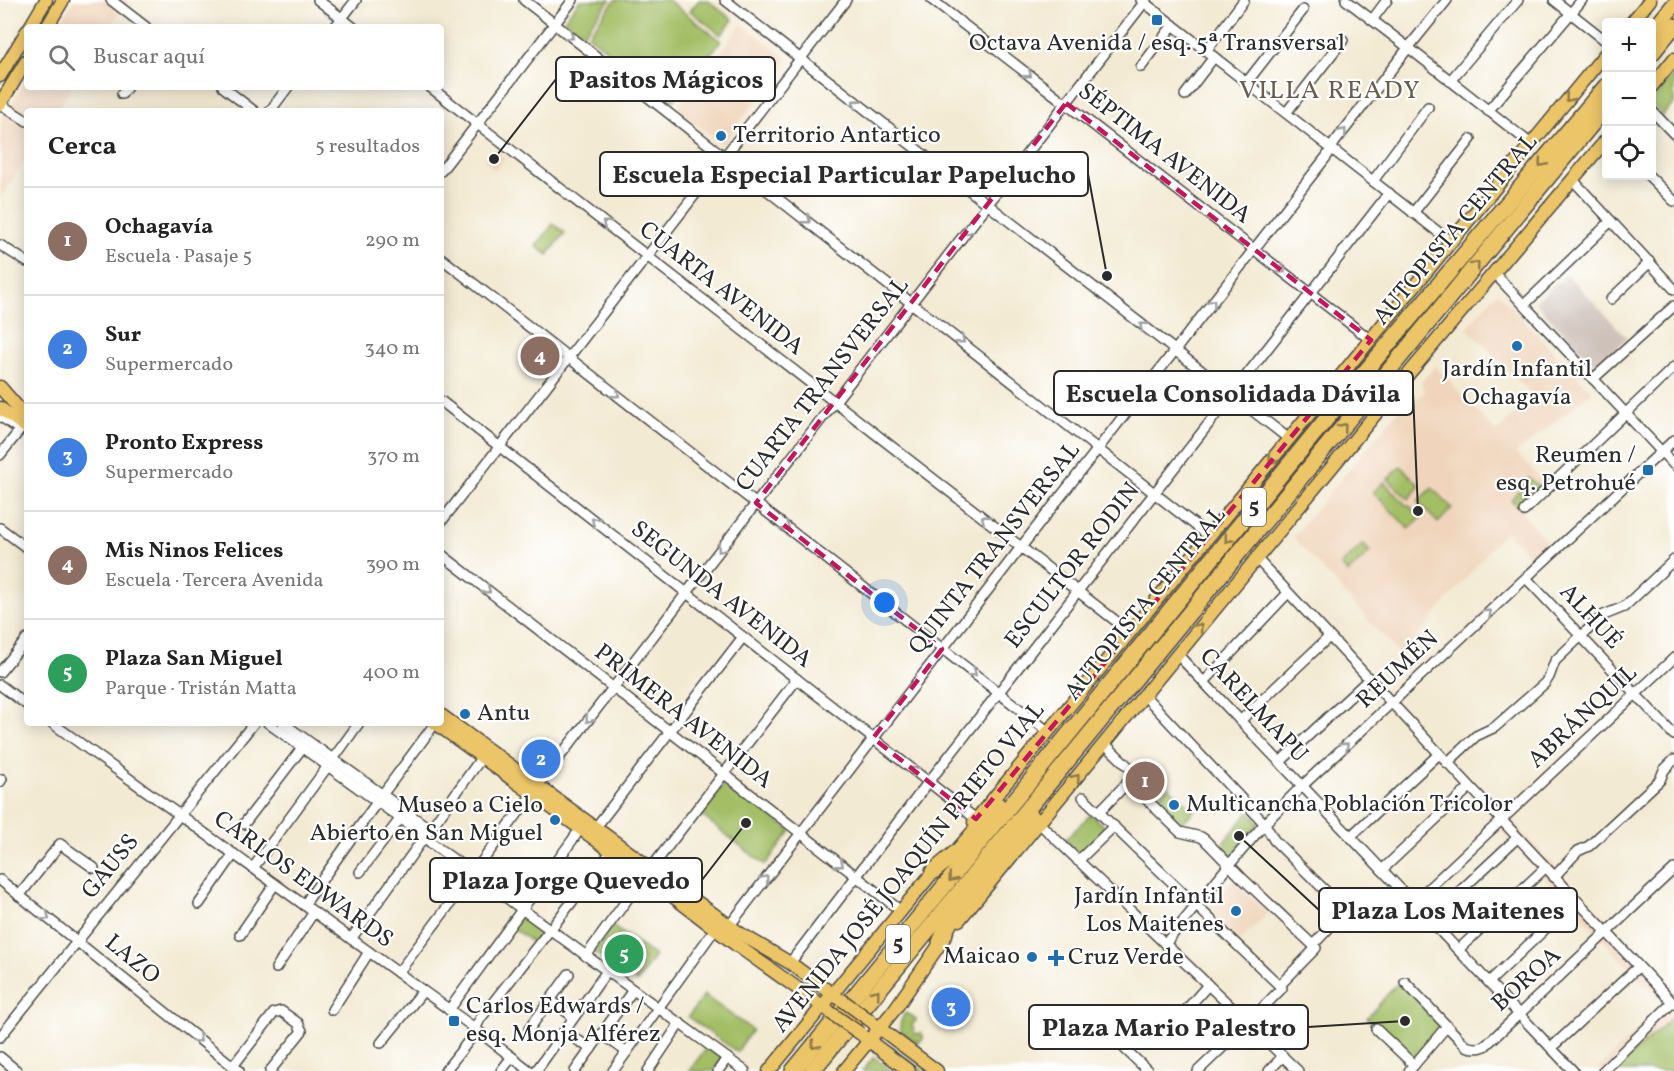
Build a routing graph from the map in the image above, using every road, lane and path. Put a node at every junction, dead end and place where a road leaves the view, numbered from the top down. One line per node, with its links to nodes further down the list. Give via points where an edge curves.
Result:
1 (63, 0): 28 (main road)
2 (111, 0): 29 (street)
3 (318, 0): 23 (street)
4 (356, 0): 23 (street)
5 (524, 0): 26 (street)
6 (573, 0): 26 (street)
7 (724, 0): 43 (street)
8 (846, 0): 43 (street)
9 (932, 0): 56 (street, SÉPTIMA AVENIDA, one-way to 56)
10 (1244, 0): 40 (street)
11 (1346, 0): 25 (street)
12 (1388, 0): 25 (street)
13 (1447, 0): 38 (street, QUINTA TRANSVERSAL)
14 (1518, 0): 48 (street)
15 (1554, 0): 22 (street)
16 (1582, 0): 22 (street)
17 (1650, 0): 24 (main road)
18 (42, 1): 27 (main road)
19 (1143, 1): 32 (street); 56 (street, CUARTA TRANSVERSAL)
20 (1674, 5): 34 (highway)
21 (1303, 9): 49 (street)
22 (1571, 13): 36 (street); 61 (street)
23 (342, 18): 30 (street); 31 (street)
24 (1635, 18)
25 (1372, 20): 38 (street)
26 (554, 23): 66 (street); 72 (street, one-way to 72)
27 (31, 24)
28 (49, 24)
29 (142, 24)
30 (337, 24)
31 (349, 24)
32 (1173, 25): 40 (street); 46 (street)
33 (1674, 26): 39 (highway)
34 (1656, 27)
35 (24, 36): 47 (main road)
36 (1602, 38)
37 (1343, 40): 63 (street)
38 (1408, 48): 48 (street); 71 (street, QUINTA TRANSVERSAL, one-way to 38)
39 (1656, 48)
40 (1206, 51): 41 (street)
41 (1214, 57): 49 (street); 55 (street)
42 (1602, 58): 69 (main road, AVENIDA JOSÉ JOAQUÍN PRIETO VIAL, one-way to 69)
43 (800, 59): 72 (street); 79 (street, one-way to 43)
44 (24, 65): 57 (main road)
45 (1672, 65): 50 (main road)
46 (1141, 68)
47 (0, 76)
48 (1450, 81): 61 (street)
49 (1247, 82): 63 (street)
50 (1656, 82)
51 (227, 90): 59 (street)
52 (286, 90): 60 (street)
53 (434, 90): 66 (street, CUARTA AVENIDA)
54 (1602, 91): 167 (highway, AUTOPISTA CENTRAL / 5, one-way to 167, via 1359,379)
55 (1185, 95)
56 (1066, 103): 79 (street, CUARTA TRANSVERSAL); 84 (street, SÉPTIMA AVENIDA)
57 (0, 104): 65 (street)
58 (1428, 107): 76 (street)
59 (250, 108)
60 (272, 108)
61 (1488, 111): 69 (street)
62 (1602, 112): 175 (highway, AUTOPISTA CENTRAL / 5, one-way to 62)
63 (1286, 113): 71 (street)
64 (1656, 115): 67 (street)
65 (24, 119)
66 (477, 124): 73 (street); 85 (street, CUARTA AVENIDA, one-way to 66)
67 (1674, 134)
68 (1471, 139): 80 (street)
69 (1531, 144): 82 (main road, AVENIDA JOSÉ JOAQUÍN PRIETO VIAL)
70 (1602, 145): 74 (main road)
71 (1332, 149): 76 (street); 84 (street, QUINTA TRANSVERSAL)
72 (725, 156): 85 (street); 93 (street, one-way to 93)
73 (444, 167)
74 (1573, 180): 81 (street); 89 (main road)
75 (1653, 180): 78 (street)
76 (1373, 181): 77 (street)
77 (1389, 193): 80 (street); 91 (street, ESCULTOR RODIN)
78 (1674, 201)
79 (987, 205): 93 (street, CUARTA TRANSVERSAL, one-way to 93); 97 (street, one-way to 79)
80 (1413, 213): 82 (street)
81 (1611, 220): 88 (street); 94 (street)
82 (1451, 242): 96 (main road, AVENIDA JOSÉ JOAQUÍN PRIETO VIAL)
83 (0, 245): 86 (street)
84 (1254, 249): 91 (street, SÉPTIMA AVENIDA, one-way to 91); 97 (street, QUINTA TRANSVERSAL, one-way to 84)
85 (647, 256): 98 (street); 105 (street, CUARTA AVENIDA)
86 (24, 260)
87 (444, 260): 98 (street)
88 (1650, 262): 90 (street); 92 (street)
89 (1494, 273): 94 (street); 128 (main road)
90 (1674, 289)
91 (1311, 293): 96 (street, SÉPTIMA AVENIDA); 102 (street, ESCULTOR RODIN)
92 (1611, 299)
93 (912, 302): 105 (street, CUARTA TRANSVERSAL); 115 (street, one-way to 115)
94 (1524, 305): 100 (street)
95 (1674, 306): 100 (street)
96 (1371, 340): 112 (main road, AVENIDA JOSÉ JOAQUÍN PRIETO VIAL)
97 (1175, 350): 102 (street); 115 (street, QUINTA TRANSVERSAL)
98 (569, 358): 114 (street); 120 (street, one-way to 120)
99 (1674, 367): 107 (street)
100 (1593, 379): 107 (street)
101 (0, 387): 108 (main road)
102 (1231, 395): 112 (street); 119 (street, ESCULTOR RODIN)
103 (0, 398): 109 (main road)
104 (444, 403): 114 (street, SEGUNDA AVENIDA)
105 (834, 403): 120 (street, CUARTA TRANSVERSAL); 126 (street, CUARTA AVENIDA, one-way to 105)
106 (0, 408): 111 (main road)
107 (1625, 413): 116 (street); 121 (street)
108 (24, 415)
109 (24, 416)
110 (0, 417): 111 (street)
111 (24, 431): 117 (street)
112 (1289, 440): 124 (main road, AVENIDA JOSÉ JOAQUÍN PRIETO VIAL, one-way to 124)
113 (1674, 440): 116 (street, REUMÉN)
114 (500, 447): 122 (street); 133 (street, SEGUNDA AVENIDA, one-way to 114)
115 (1098, 449): 119 (street); 126 (street, QUINTA TRANSVERSAL)
116 (1662, 452): 118 (street); 130 (street, REUMÉN)
117 (0, 455)
118 (1674, 465)
119 (1155, 493): 124 (street); 131 (street, ESCULTOR RODIN)
120 (756, 503): 133 (street, CUARTA TRANSVERSAL, one-way to 133); 139 (street, one-way to 139)
121 (1524, 511)
122 (444, 518)
123 (0, 528): 125 (street)
124 (1209, 536): 134 (main road, AVENIDA JOSÉ JOAQUÍN PRIETO VIAL)
125 (24, 546)
126 (1021, 547): 131 (street, CUARTA AVENIDA); 139 (street, QUINTA TRANSVERSAL)
127 (444, 556): 147 (street, PRIMERA AVENIDA, one-way to 147)
128 (1256, 558): 132 (street); 140 (main road, one-way to 128)
129 (1674, 560): 135 (street, via 1626,605 1604,615)
130 (1526, 578): 135 (street, ALHUÉ); 152 (street, REUMÉN, one-way to 130)
131 (1078, 591): 134 (street, CUARTA AVENIDA); 148 (street, ESCULTOR RODIN)
132 (1288, 592): 137 (street); 145 (street)
133 (687, 593): 136 (street, SEGUNDA AVENIDA); 147 (street, CUARTA TRANSVERSAL)
134 (1130, 632): 162 (main road, AVENIDA JOSÉ JOAQUÍN PRIETO VIAL)
135 (1581, 636): 149 (street, ALHUÉ); 173 (street, via 1555,661 1545,683)
136 (743, 637): 143 (street, SEGUNDA AVENIDA); 161 (street)
137 (1329, 637): 144 (street); 154 (street)
138 (24, 643): 142 (street)
139 (942, 649): 148 (street, one-way to 148); 164 (street, QUINTA TRANSVERSAL)
140 (1177, 654): 145 (street, CARELMAPU); 150 (main road)
141 (1674, 658): 149 (street, ABRÁNQUIL)
142 (0, 672)
143 (797, 679): 164 (street, SEGUNDA AVENIDA); 174 (street)
144 (1369, 679): 152 (street); 172 (street)
145 (1204, 682): 154 (street, CARELMAPU)
146 (0, 685): 151 (street)
147 (613, 688): 161 (street, PRIMERA AVENIDA); 180 (street, CUARTA TRANSVERSAL, one-way to 180)
148 (999, 693): 162 (street); 177 (street, ESCULTOR RODIN)
149 (1636, 694): 163 (street, ALHUÉ); 187 (street, ABRÁNQUIL)
150 (1144, 695): 165 (main road); 190 (street)
151 (24, 703)
152 (1391, 703): 168 (street); 178 (street, REUMÉN, one-way to 152)
153 (444, 718): 180 (main road)
154 (1240, 721): 172 (street, CARELMAPU)
155 (56, 726): 184 (street, CARLOS EDWARDS)
156 (252, 726): 184 (street, GAUSS)
157 (272, 726): 166 (street)
158 (288, 726): 171 (street)
159 (357, 726): 171 (street)
160 (433, 726): 169 (main road); 182 (street)
161 (670, 731): 174 (street, PRIMERA AVENIDA); 192 (street)
162 (1048, 732): 186 (main road, AVENIDA JOSÉ JOAQUÍN PRIETO VIAL)
163 (1674, 735)
164 (873, 738): 177 (street, SEGUNDA AVENIDA, one-way to 164); 194 (street, QUINTA TRANSVERSAL)
165 (1104, 743): 176 (street, via 1132,770); 188 (main road, one-way to 165)
166 (302, 748): 171 (street); 189 (street)
167 (1056, 749): 209 (highway); 298 (highway, AUTOPISTA CENTRAL / 5, one-way to 298)
168 (1439, 754): 173 (street); 196 (street)
169 (482, 757): 180 (main road); 193 (street)
170 (1674, 760): 212 (street, via 1660,780)
171 (330, 762): 182 (street); 203 (street)
172 (1280, 762): 178 (street, CARELMAPU)
173 (1447, 763): 179 (street)
174 (724, 774): 194 (street, PRIMERA AVENIDA); 207 (street)
175 (1055, 775): 234 (highway, via 1029,821 960,908); 299 (highway, AUTOPISTA CENTRAL / 5, one-way to 175)
176 (1132, 777): 183 (street); 201 (street, via 1138,790 1180,832 1204,839)
177 (929, 782): 186 (street, SEGUNDA AVENIDA); 211 (street, ESCULTOR RODIN)
178 (1302, 786): 190 (street, REUMÉN); 196 (street, CARELMAPU)
179 (1470, 787): 187 (street); 206 (street)
180 (532, 793): 192 (main road); 198 (main road); 210 (street, CUARTA TRANSVERSAL)
181 (1083, 796): 183 (street)
182 (380, 799): 185 (street); 193 (street); 219 (street)
183 (1100, 812): 191 (street)
184 (178, 815): 199 (street, CARLOS EDWARDS); 233 (street, GAUSS)
185 (400, 819): 193 (street); 208 (street)
186 (976, 819): 209 (main road, AVENIDA JOSÉ JOAQUÍN PRIETO VIAL)
187 (1501, 821): 197 (street); 217 (street, ABRÁNQUIL)
188 (1039, 823): 200 (street); 234 (main road)
189 (244, 824)
190 (1265, 824): 201 (street, REUMÉN); 223 (street, via 1274,840)
191 (1114, 826): 200 (street); 220 (street)
192 (596, 827): 198 (main road)
193 (427, 833): 210 (street); 232 (street)
194 (801, 833): 211 (street, PRIMERA AVENIDA, one-way to 211); 227 (street, QUINTA TRANSVERSAL, one-way to 194)
195 (576, 835): 221 (street)
196 (1350, 837): 206 (street, CARELMAPU)
197 (1517, 838): 204 (street); 225 (street)
198 (615, 847): 207 (main road); 229 (street)
199 (234, 854): 203 (street, CARLOS EDWARDS); 218 (street)
200 (1078, 861): 235 (street)
201 (1229, 865): 220 (street, REUMÉN); 236 (street)
202 (94, 868): 215 (street, via 60,844)
203 (253, 868): 214 (street, CARLOS EDWARDS)
204 (1545, 868): 212 (street); 237 (street)
205 (1674, 869): 230 (street, BOROA)
206 (1382, 870): 217 (street, CARELMAPU)
207 (648, 871): 227 (main road); 228 (main road); 239 (street)
208 (360, 872)
209 (933, 872): 222 (main road, AVENIDA JOSÉ JOAQUÍN PRIETO VIAL)
210 (473, 873): 221 (street); 244 (street, CUARTA TRANSVERSAL)
211 (857, 877): 222 (street, PRIMERA AVENIDA); 240 (street, ESCULTOR RODIN)
212 (1554, 877): 216 (street)
213 (0, 880): 215 (street, LAZO)
214 (275, 884): 219 (street, CARLOS EDWARDS); 231 (street)
215 (19, 896): 233 (street, LAZO, one-way to 233)
216 (1576, 900): 230 (street); 247 (street)
217 (1413, 903): 225 (street, CARELMAPU)
218 (200, 904)
219 (304, 905): 224 (street, CARLOS EDWARDS)
220 (1197, 906): 235 (street, REUMÉN); 249 (street)
221 (523, 909): 229 (street); 258 (street)
222 (901, 911): 253 (main road, AVENIDA JOSÉ JOAQUÍN PRIETO VIAL)
223 (1345, 911): 226 (street); 236 (street)
224 (314, 912): 232 (street, CARLOS EDWARDS); 242 (street)
225 (1429, 920): 237 (street, CARELMAPU)
226 (1358, 923)
227 (730, 925): 240 (main road)
228 (715, 929): 252 (main road); 256 (street)
229 (551, 930): 239 (street); 267 (street)
230 (1606, 933): 241 (street); 260 (street, BOROA)
231 (240, 935)
232 (351, 939): 238 (street, CARLOS EDWARDS)
233 (77, 942): 272 (street, GAUSS); 285 (street, LAZO, one-way to 285)
234 (940, 942): 265 (main road, via 908,992)
235 (1165, 944): 248 (street)
236 (1314, 947): 249 (street)
237 (1458, 950): 247 (street, CARELMAPU)
238 (369, 952): 244 (street, CARLOS EDWARDS); 257 (street)
239 (586, 956): 243 (street)
240 (790, 963): 253 (main road)
241 (1638, 967): 255 (street); 277 (street)
242 (276, 968)
243 (607, 971): 250 (street); 261 (street)
244 (398, 973): 251 (street, CARLOS EDWARDS)
245 (569, 974): 254 (street)
246 (1405, 982): 266 (street, BOROA)
247 (1489, 982): 260 (street, CARELMAPU)
248 (1209, 985): 264 (street); 274 (street)
249 (1281, 987): 264 (street)
250 (633, 990): 256 (street); 271 (street)
251 (423, 991): 258 (street, CARLOS EDWARDS); 275 (street)
252 (804, 994): 259 (main road); 262 (main road)
253 (837, 997): 259 (main road, AVENIDA JOSÉ JOAQUÍN PRIETO VIAL); 265 (main road, bridge)
254 (550, 1000): 261 (street); 268 (street)
255 (1673, 1004): 308 (street)
256 (658, 1008): 263 (street); 279 (street)
257 (332, 1010)
258 (449, 1010): 267 (street, CARLOS EDWARDS)
259 (827, 1010): 262 (main road, AVENIDA JOSÉ JOAQUÍN PRIETO VIAL); 273 (main road, bridge)
260 (1520, 1015): 266 (street, BOROA, via 1479,1048 1466,1046); 277 (street, CARELMAPU)
261 (574, 1017): 270 (street)
262 (810, 1022): 297 (main road, AVENIDA JOSÉ JOAQUÍN PRIETO VIAL)
263 (680, 1023): 283 (street); 287 (street)
264 (1248, 1023): 280 (street); 304 (street)
265 (875, 1025): 273 (main road); 302 (main road)
266 (1447, 1026): 284 (street)
267 (476, 1029): 282 (street, CARLOS EDWARDS); 290 (street)
268 (530, 1029)
269 (1376, 1029): 284 (street)
270 (564, 1030): 278 (street); 293 (street)
271 (602, 1034): 278 (street); 279 (street)
272 (0, 1037)
273 (865, 1037): 300 (main road); 301 (main road)
274 (1157, 1042)
275 (381, 1043)
276 (1123, 1047): 303 (street)
277 (1551, 1048): 307 (street, CARELMAPU)
278 (591, 1049): 294 (street)
279 (627, 1052): 286 (street)
280 (1282, 1056): 305 (street); 306 (street)
281 (0, 1057): 288 (street)
282 (512, 1057): 291 (street); 292 (street, CARLOS EDWARDS)
283 (727, 1058): 295 (street); 296 (street)
284 (1412, 1068)
285 (236, 1069): 289 (street, via 274,1013 281,1011 298,1023 302,1031)
286 (617, 1070)
287 (651, 1070)
288 (18, 1071)
289 (270, 1071)
290 (445, 1071)
291 (501, 1071)
292 (530, 1071)
293 (536, 1071)
294 (575, 1071)
295 (718, 1071)
296 (746, 1071)
297 (769, 1071)
298 (793, 1071)
299 (812, 1071)
300 (844, 1071)
301 (909, 1071)
302 (937, 1071)
303 (1148, 1071)
304 (1197, 1071)
305 (1269, 1071)
306 (1298, 1071)
307 (1573, 1071)
308 (1603, 1071)

